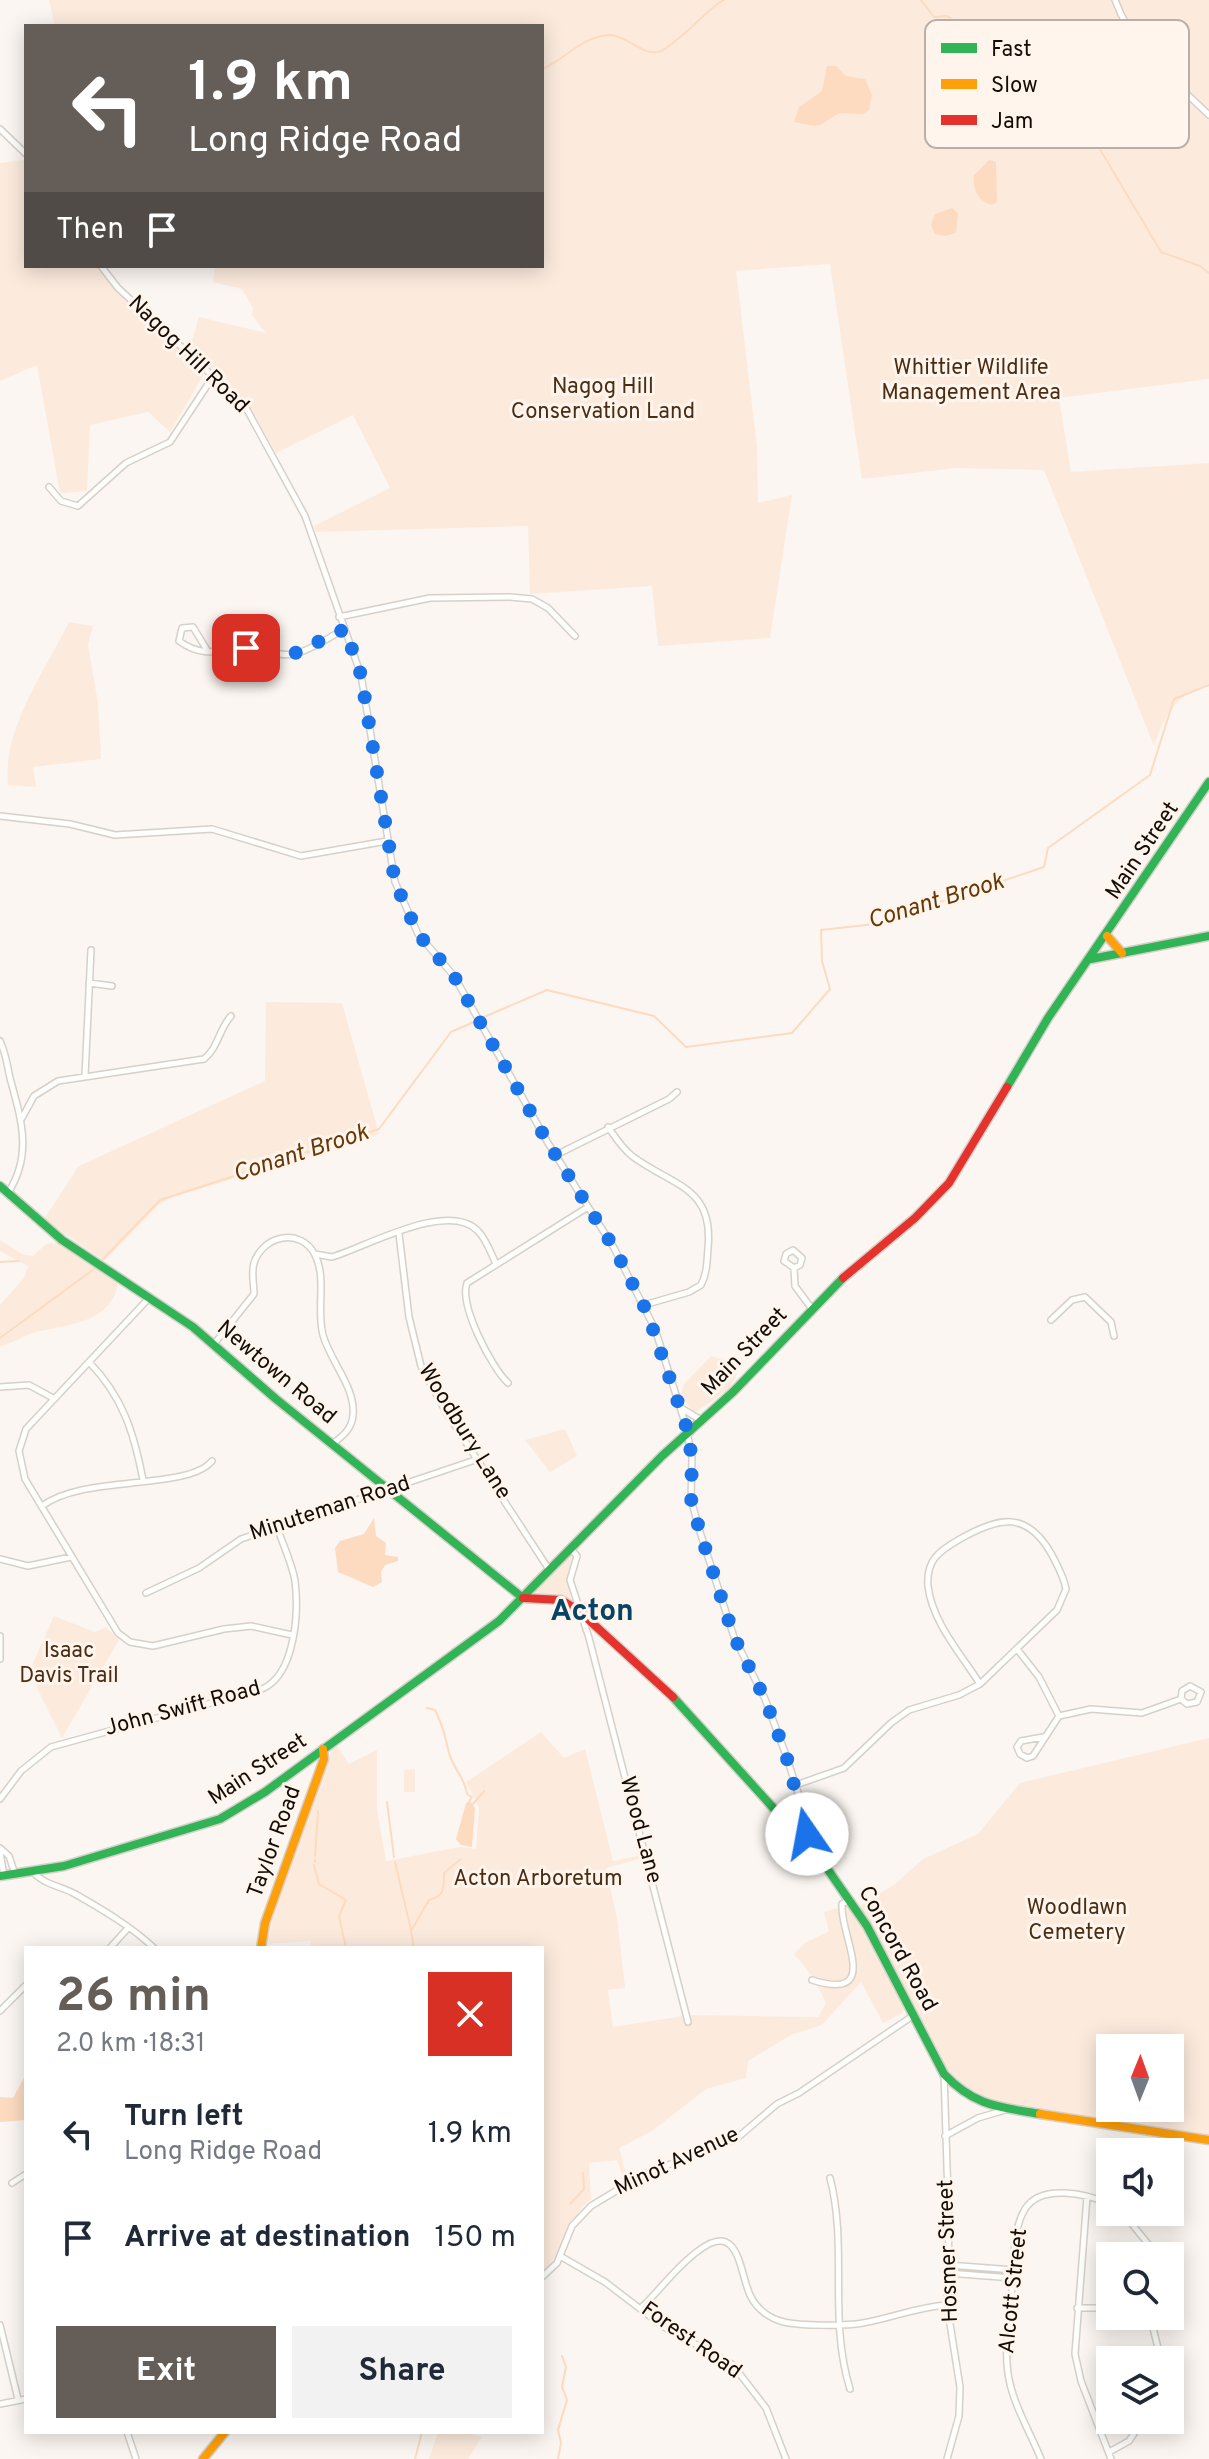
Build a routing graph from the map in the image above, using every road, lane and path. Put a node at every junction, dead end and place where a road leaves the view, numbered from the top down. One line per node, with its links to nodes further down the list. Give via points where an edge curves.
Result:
1 (1115, 0): 2 (street)
2 (1123, 20)
3 (1189, 96): 4 (street)
4 (1209, 115)
5 (0, 129): 6 (street)
6 (24, 152)
7 (103, 268): 8 (street, Nagog Hill Road)
8 (214, 375): 9 (street, via 170,442 126,463 78,506 61,501); 10 (street, Nagog Hill Road, via 245,406 305,516)
9 (49, 487)
10 (339, 617): 11 (street, Nagog Hill Road); 12 (street, via 430,598 521,598 548,608)
11 (345, 629): 13 (street, via 293,654 252,648); 16 (street, Nagog Hill Road, via 361,675)
12 (575, 636)
13 (207, 650): 13 (street, via 193,627 182,628 179,641)
14 (1209, 782): 17 (street, Main Street)
15 (0, 816): 16 (street, via 115,835 212,829 301,856)
16 (387, 841): 30 (street, Nagog Hill Road, via 395,882 418,934 454,976)
17 (1107, 936): 20 (street); 21 (street, Main Street)
18 (1209, 936): 20 (street)
19 (91, 950): 22 (street)
20 (1122, 953): 21 (street)
21 (1091, 959): 40 (street, Main Street, via 1015,1070 958,1171 933,1201)
22 (89, 983): 23 (street); 26 (street)
23 (112, 986)
24 (231, 1016): 26 (street, via 203,1059)
25 (0, 1041): 28 (street)
26 (85, 1076): 28 (street, via 51,1083 26,1104)
27 (677, 1092): 29 (street)
28 (22, 1118): 32 (street, via 23,1163)
29 (608, 1127): 30 (street); 39 (street, via 633,1157 696,1197 708,1221 701,1285)
30 (556, 1155): 33 (street, Nagog Hill Road)
31 (0, 1186): 32 (street, Newtown Road)
32 (8, 1193): 38 (street, Newtown Road, via 62,1240)
33 (588, 1207): 36 (street); 39 (street, Nagog Hill Road)
34 (399, 1234): 35 (street, via 332,1257); 36 (street, via 444,1218 465,1222 480,1232); 52 (street, Woodbury Lane, via 414,1348 435,1393)
35 (314, 1254): 43 (street, via 295,1238 266,1245 254,1263 251,1299); 51 (street, via 321,1330 353,1410 351,1426)
36 (496, 1264): 45 (street, via 467,1283 464,1299 495,1369)
37 (794, 1268): 40 (street, via 795,1286)
38 (150, 1297): 43 (street, Newtown Road); 44 (street)
39 (644, 1305): 48 (street, Nagog Hill Road)
40 (812, 1309): 49 (street, Main Street)
41 (1051, 1320): 42 (street, via 1072,1300 1085,1297 1111,1322)
42 (1114, 1336)
43 (214, 1344): 51 (street, Newtown Road)
44 (89, 1362): 47 (street); 54 (street, via 123,1406)
45 (508, 1383)
46 (0, 1387): 47 (street, via 29,1385)
47 (53, 1398): 56 (street, via 26,1429 19,1451 25,1479)
48 (680, 1407): 49 (street); 50 (street, Nagog Hill Road)
49 (701, 1420): 50 (street, Main Street)
50 (685, 1435): 58 (street, Main Street); 76 (street, Nagog Hill Road, via 700,1532 734,1637 765,1699)
51 (332, 1444): 55 (street, Newtown Road)
52 (478, 1459): 55 (street, Minuteman Road); 61 (street, Woodbury Lane)
53 (212, 1461): 54 (street, via 197,1473)
54 (143, 1480): 56 (street, via 71,1491)
55 (389, 1489): 57 (street, Minuteman Road); 63 (street, Newtown Road)
56 (42, 1506): 59 (street)
57 (277, 1527): 62 (street, Minuteman Road, via 233,1543 199,1568); 66 (street, John Swift Road, via 294,1578)
58 (572, 1550): 61 (street, Main Street); 64 (street, via 577,1556 570,1580)
59 (71, 1557): 60 (street, via 28,1566); 66 (street, via 113,1629 139,1645 161,1646 251,1626)
60 (0, 1559)
61 (551, 1572): 63 (street, Main Street)
62 (146, 1593)
63 (523, 1598): 64 (street, Concord Road, via 552,1599); 75 (street, Main Street)
64 (579, 1611): 65 (street, Concord Road); 68 (street, Wood Lane)
65 (601, 1630): 68 (street); 78 (street, Concord Road, via 694,1716)
66 (292, 1635): 77 (street, John Swift Road, via 281,1675 271,1685 51,1747 21,1771)
67 (0, 1636): 70 (street)
68 (589, 1638): 92 (street, Wood Lane)
69 (1017, 1649): 71 (street); 71 (street, via 1063,1604 1064,1579 1037,1533 1023,1524 994,1522 942,1548 928,1570 937,1615); 73 (street)
70 (0, 1659)
71 (980, 1684): 76 (street, via 909,1710 844,1768)
72 (1181, 1699): 73 (street, via 1142,1713 1091,1709)
73 (1059, 1716): 74 (street)
74 (1043, 1737): 74 (street, via 1022,1740 1019,1752 1032,1756)
75 (323, 1749): 80 (street, Main Street, via 220,1819); 87 (street, Taylor Road)
76 (796, 1785): 78 (street, Nagog Hill Road)
77 (0, 1799)
78 (808, 1845): 83 (street, Concord Road)
79 (0, 1851): 81 (street, via 9,1856); 82 (street)
80 (33, 1872): 81 (street, Main Street); 84 (street)
81 (15, 1874): 82 (street, Main Street)
82 (2, 1876)
83 (850, 1899): 88 (street, via 842,1904 841,1913 853,1973 836,1985); 91 (street, Concord Road)
84 (128, 1928): 85 (street); 86 (street)
85 (112, 1946)
86 (151, 1946)
87 (261, 1946)
88 (812, 1980)
89 (24, 1987): 90 (street)
90 (0, 2011)
91 (914, 2015): 93 (street, Concord Road); 104 (street, Minot Avenue, via 777,2104 736,2139 644,2174 600,2199 572,2226)
92 (688, 2022)
93 (944, 2074): 94 (street, Concord Road, via 966,2096); 95 (street, Hosmer Street)
94 (1010, 2109): 95 (street); 96 (street, Concord Road)
95 (944, 2136): 105 (street, Hosmer Street)
96 (1209, 2140)
97 (24, 2175): 99 (street)
98 (830, 2178): 114 (street, via 836,2217)
99 (12, 2183)
100 (1087, 2197): 101 (street, Alcott Street); 106 (street, Alcott Street, via 1053,2194 1025,2208); 112 (street)
101 (1096, 2200)
102 (1133, 2226): 103 (street)
103 (1147, 2242)
104 (560, 2256): 108 (street, Minot Avenue); 111 (street, Forest Road)
105 (948, 2265): 106 (street); 107 (street, Hosmer Street)
106 (1014, 2270): 109 (street, Alcott Street)
107 (948, 2273): 109 (street); 110 (street, Hosmer Street)
108 (544, 2275)
109 (1013, 2278): 128 (street, Alcott Street, via 1008,2376)
110 (947, 2305): 114 (street); 127 (street, Hosmer Street, via 960,2387 959,2416)
111 (642, 2307): 114 (street, via 700,2249 725,2242 738,2253 751,2297 770,2317 785,2323); 126 (street, Forest Road, via 664,2327 732,2364 766,2408)
112 (1077, 2308): 113 (street); 123 (street, via 1077,2369)
113 (1096, 2308)
114 (837, 2324): 116 (street)
115 (0, 2325): 117 (street)
116 (850, 2389)
117 (18, 2399): 118 (street); 119 (street)
118 (24, 2399)
119 (0, 2404)
120 (128, 2434): 124 (street)
121 (223, 2434): 125 (street)
122 (1134, 2434): 123 (street)
123 (1110, 2456)
124 (136, 2459)
125 (203, 2459)
126 (786, 2459)
127 (947, 2459)
128 (1041, 2459)

